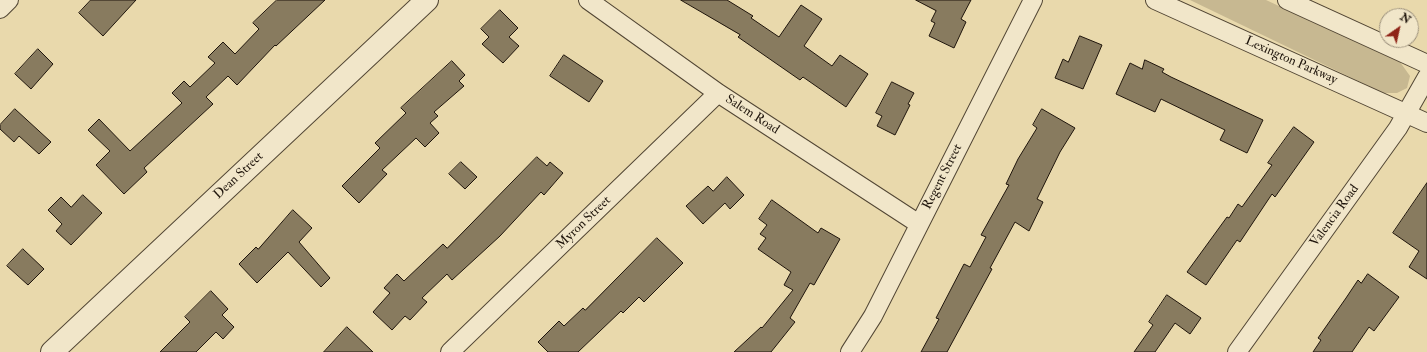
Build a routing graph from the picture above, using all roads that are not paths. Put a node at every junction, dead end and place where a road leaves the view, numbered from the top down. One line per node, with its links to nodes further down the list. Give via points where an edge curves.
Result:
1 (9, 0): 7 (street)
2 (427, 0): 14 (street, Dean Street)
3 (588, 0): 10 (street, Salem Road)
4 (1033, 0): 13 (street, Regent Street)
5 (1155, 0): 11 (street, Lexington Parkway)
6 (1287, 0): 8 (street)
7 (0, 9)
8 (1427, 64)
9 (1427, 77): 11 (street, Valencia Road)
10 (718, 93): 13 (street, Salem Road); 15 (street, Myron Street)
11 (1408, 113): 12 (street, Lexington Parkway); 17 (street, Valencia Road)
12 (1427, 123)
13 (919, 224): 16 (street, Regent Street, via 873,316)
14 (52, 352)
15 (450, 352)
16 (850, 352)
17 (1237, 352)

